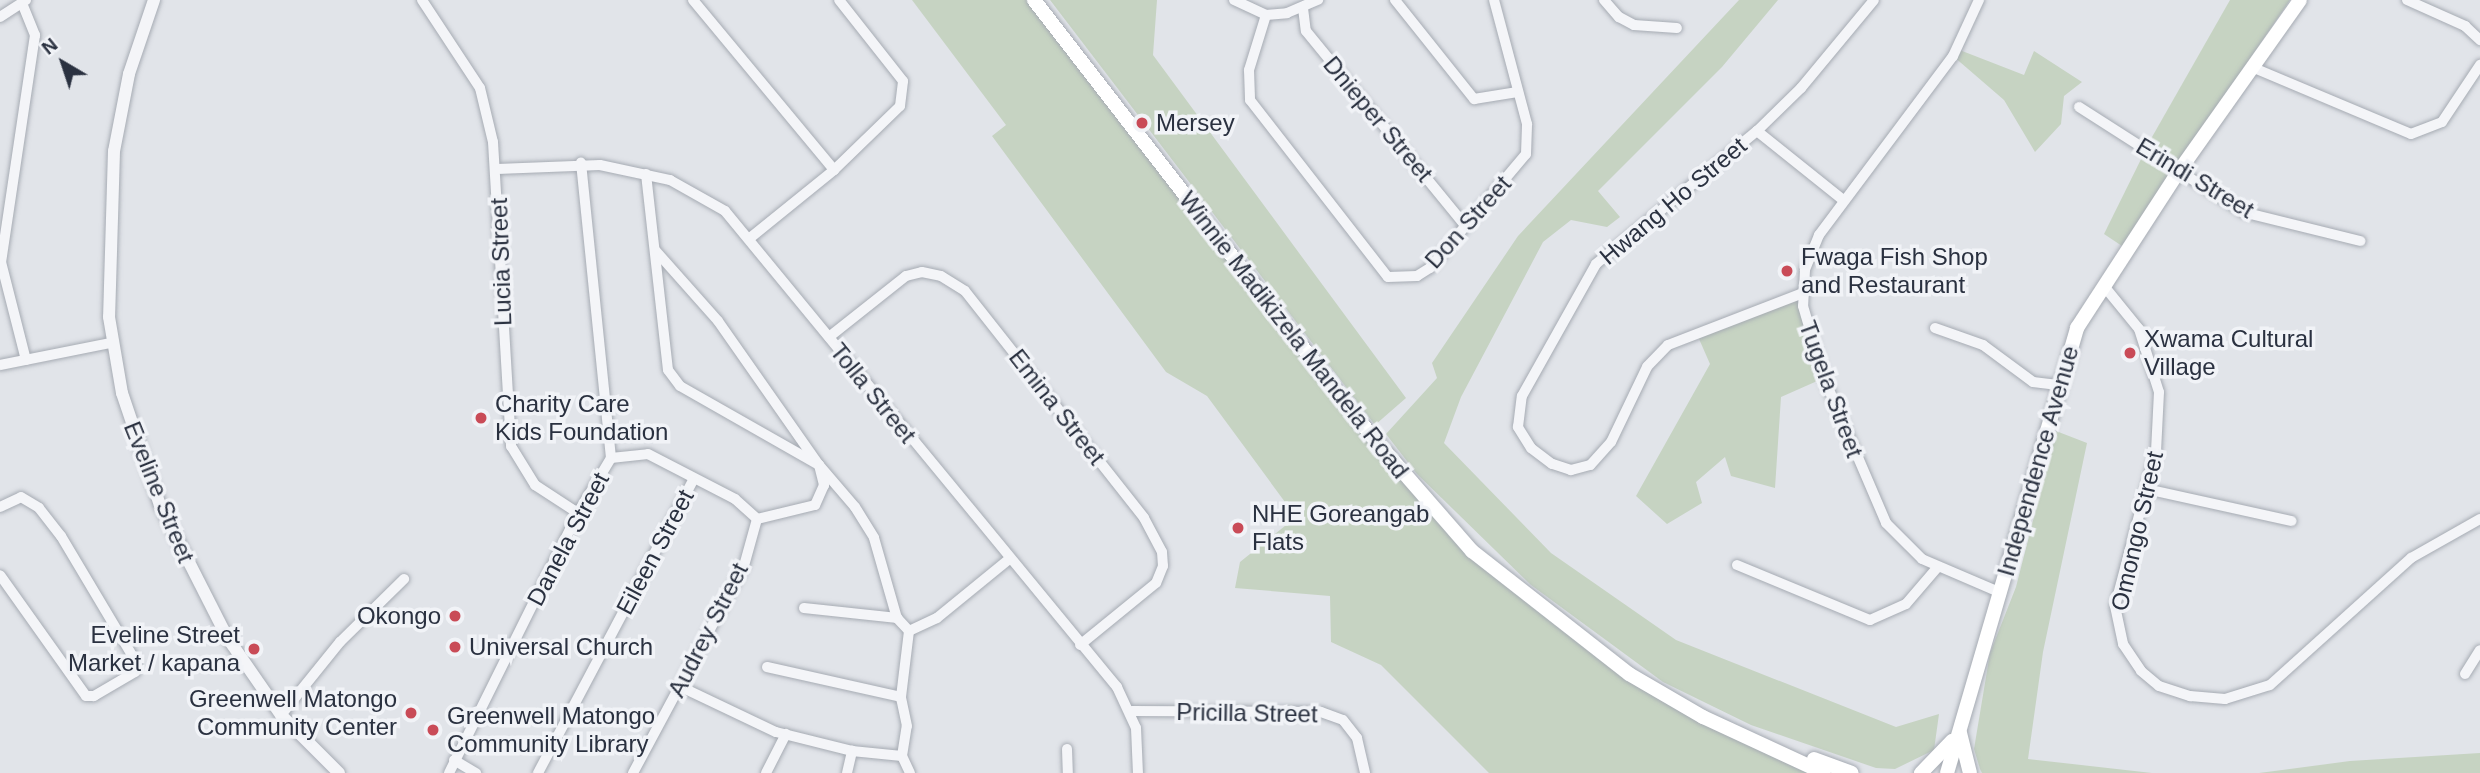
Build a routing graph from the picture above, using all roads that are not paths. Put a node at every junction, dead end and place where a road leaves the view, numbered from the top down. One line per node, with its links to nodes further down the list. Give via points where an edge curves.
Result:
1 (154, 0): 40 (street, Eveline Street, via 129,74 114,151)
2 (422, 0): 27 (street, Lucia Street, via 480,88)
3 (693, 0): 28 (street)
4 (839, 0): 28 (street, via 903,81 900,106)
5 (1034, 0): 72 (main road, Winnie Madikizela Mandela Road, via 1369,433 1472,551 1507,583 1629,674 1703,717)
6 (1234, 0): 17 (street)
7 (1318, 0): 16 (street)
8 (1395, 0): 23 (street, via 1474,99)
9 (1494, 0): 23 (street, Don Street)
10 (1604, 0): 19 (street, via 1634,25)
11 (1874, 0): 25 (street, Hwang Ho Street, via 1801,88)
12 (1979, 0): 31 (street, Tugela Street, via 1953,55)
13 (2300, 0): 22 (main road, Independence Avenue)
14 (2407, 0): 20 (street, via 2465,26)
15 (24, 1): 18 (street); 41 (street, via 35,35 1,254)
16 (1303, 8): 17 (street); 32 (street, Dnieper Street, via 1314,41)
17 (1266, 15): 32 (street, Don Street, via 1249,70 1250,100 1388,277 1417,276 1430,268)
18 (0, 17)
19 (1677, 28)
20 (2480, 40)
21 (2480, 65): 22 (street, via 2442,122 2411,134)
22 (2255, 68): 29 (main road, Independence Avenue)
23 (1517, 92): 32 (street, Don Street, via 1529,138 1526,155)
24 (2079, 107): 29 (street, Erindi Street)
25 (1757, 131): 31 (street); 37 (street, Hwang Ho Street, via 1596,264 1522,396 1518,427 1531,448 1552,464 1571,470 1590,465 1611,442 1647,367 1661,350 1723,320)
26 (581, 163): 27 (street, Tolla Street); 30 (street, Tolla Street); 44 (street, Danela Street)
27 (497, 169): 49 (street, Lucia Street, via 511,446 535,485)
28 (834, 170): 33 (street)
29 (2179, 171): 34 (street, Erindi Street, via 2251,215); 36 (main road, Independence Avenue)
30 (646, 174): 33 (street, Tolla Street, via 705,198); 35 (street)
31 (1843, 200): 37 (street, Tugela Street, via 1813,246)
32 (1465, 225)
33 (750, 238): 39 (street, Tolla Street)
34 (2360, 241)
35 (654, 250): 45 (street, via 718,321); 45 (street, via 668,370 680,386)
36 (2104, 286): 43 (main road, Independence Avenue, via 2077,328); 47 (street, Omongo Street, via 2139,328 2158,392 2159,430)
37 (1803, 293): 55 (street, Tugela Street, via 1804,318 1824,378 1872,498 1905,546)
38 (1935, 328): 43 (street, via 1983,345 2033,382)
39 (829, 337): 53 (street, Tolla Street); 62 (street, Emina Street, via 906,276 922,272 941,275 965,291 1144,518 1162,552 1163,566 1147,593)
40 (110, 343): 41 (street); 69 (street, Eveline Street, via 133,438 160,505 221,628)
41 (26, 360): 42 (street)
42 (0, 365)
43 (2058, 385): 58 (main road, Independence Avenue)
44 (611, 458): 46 (street, via 648,454); 49 (street, Danela Street)
45 (819, 465): 50 (street, via 824,485 815,505); 60 (street, via 874,538)
46 (693, 480): 50 (street, via 735,499); 80 (street, Eileen Street)
47 (2146, 489): 51 (street, Omongo Street, via 2115,606 2117,628 2130,656 2158,686 2213,699 2240,697 2280,679 2397,570); 52 (street)
48 (0, 507): 56 (street, via 21,497 39,508 61,536 135,660 135,672 94,696 86,696)
49 (578, 513): 76 (street, Danela Street)
50 (757, 519): 66 (street, Audrey Street, via 744,566)
51 (2480, 519)
52 (2292, 521)
53 (1008, 560): 61 (street, via 937,618); 62 (street, Tolla Street)
54 (1737, 565): 55 (street, via 1870,620 1906,604)
55 (1937, 568): 58 (street, Tugela Street)
56 (0, 575)
57 (404, 579): 69 (street, via 340,642)
58 (1999, 592): 70 (main road, Independence Avenue)
59 (804, 608): 60 (street)
60 (897, 618): 61 (street)
61 (909, 631): 67 (street)
62 (1080, 645): 68 (street, Tolla Street)
63 (2480, 650): 65 (street)
64 (767, 667): 67 (street)
65 (2465, 674)
66 (678, 686): 71 (street); 81 (street, Audrey Street)
67 (901, 697): 75 (street, via 907,726)
68 (1132, 711): 86 (street); 87 (street, Pricilla Street, via 1321,712 1343,719 1357,738)
69 (281, 715): 77 (street, Eveline Street)
70 (1959, 728): 90 (main road, via 1945,752); 91 (main road, Independence Avenue); 92 (main road)
71 (786, 734): 74 (street); 82 (street)
72 (1766, 746): 88 (main road, Winnie Madikizela Mandela Road); 89 (main road, Winnie Madikizela Mandela Road)
73 (1067, 749): 85 (street)
74 (852, 751): 75 (street); 83 (street)
75 (902, 756): 84 (street)
76 (454, 760): 78 (street, Danela Street); 79 (street)
77 (339, 773)
78 (449, 773)
79 (476, 773)
80 (538, 773)
81 (633, 773)
82 (766, 773)
83 (847, 773)
84 (910, 773)
85 (1068, 773)
86 (1139, 773)
87 (1365, 773)
88 (1825, 773)
89 (1852, 773)
90 (1921, 773)
91 (1947, 773)
92 (1970, 773)

